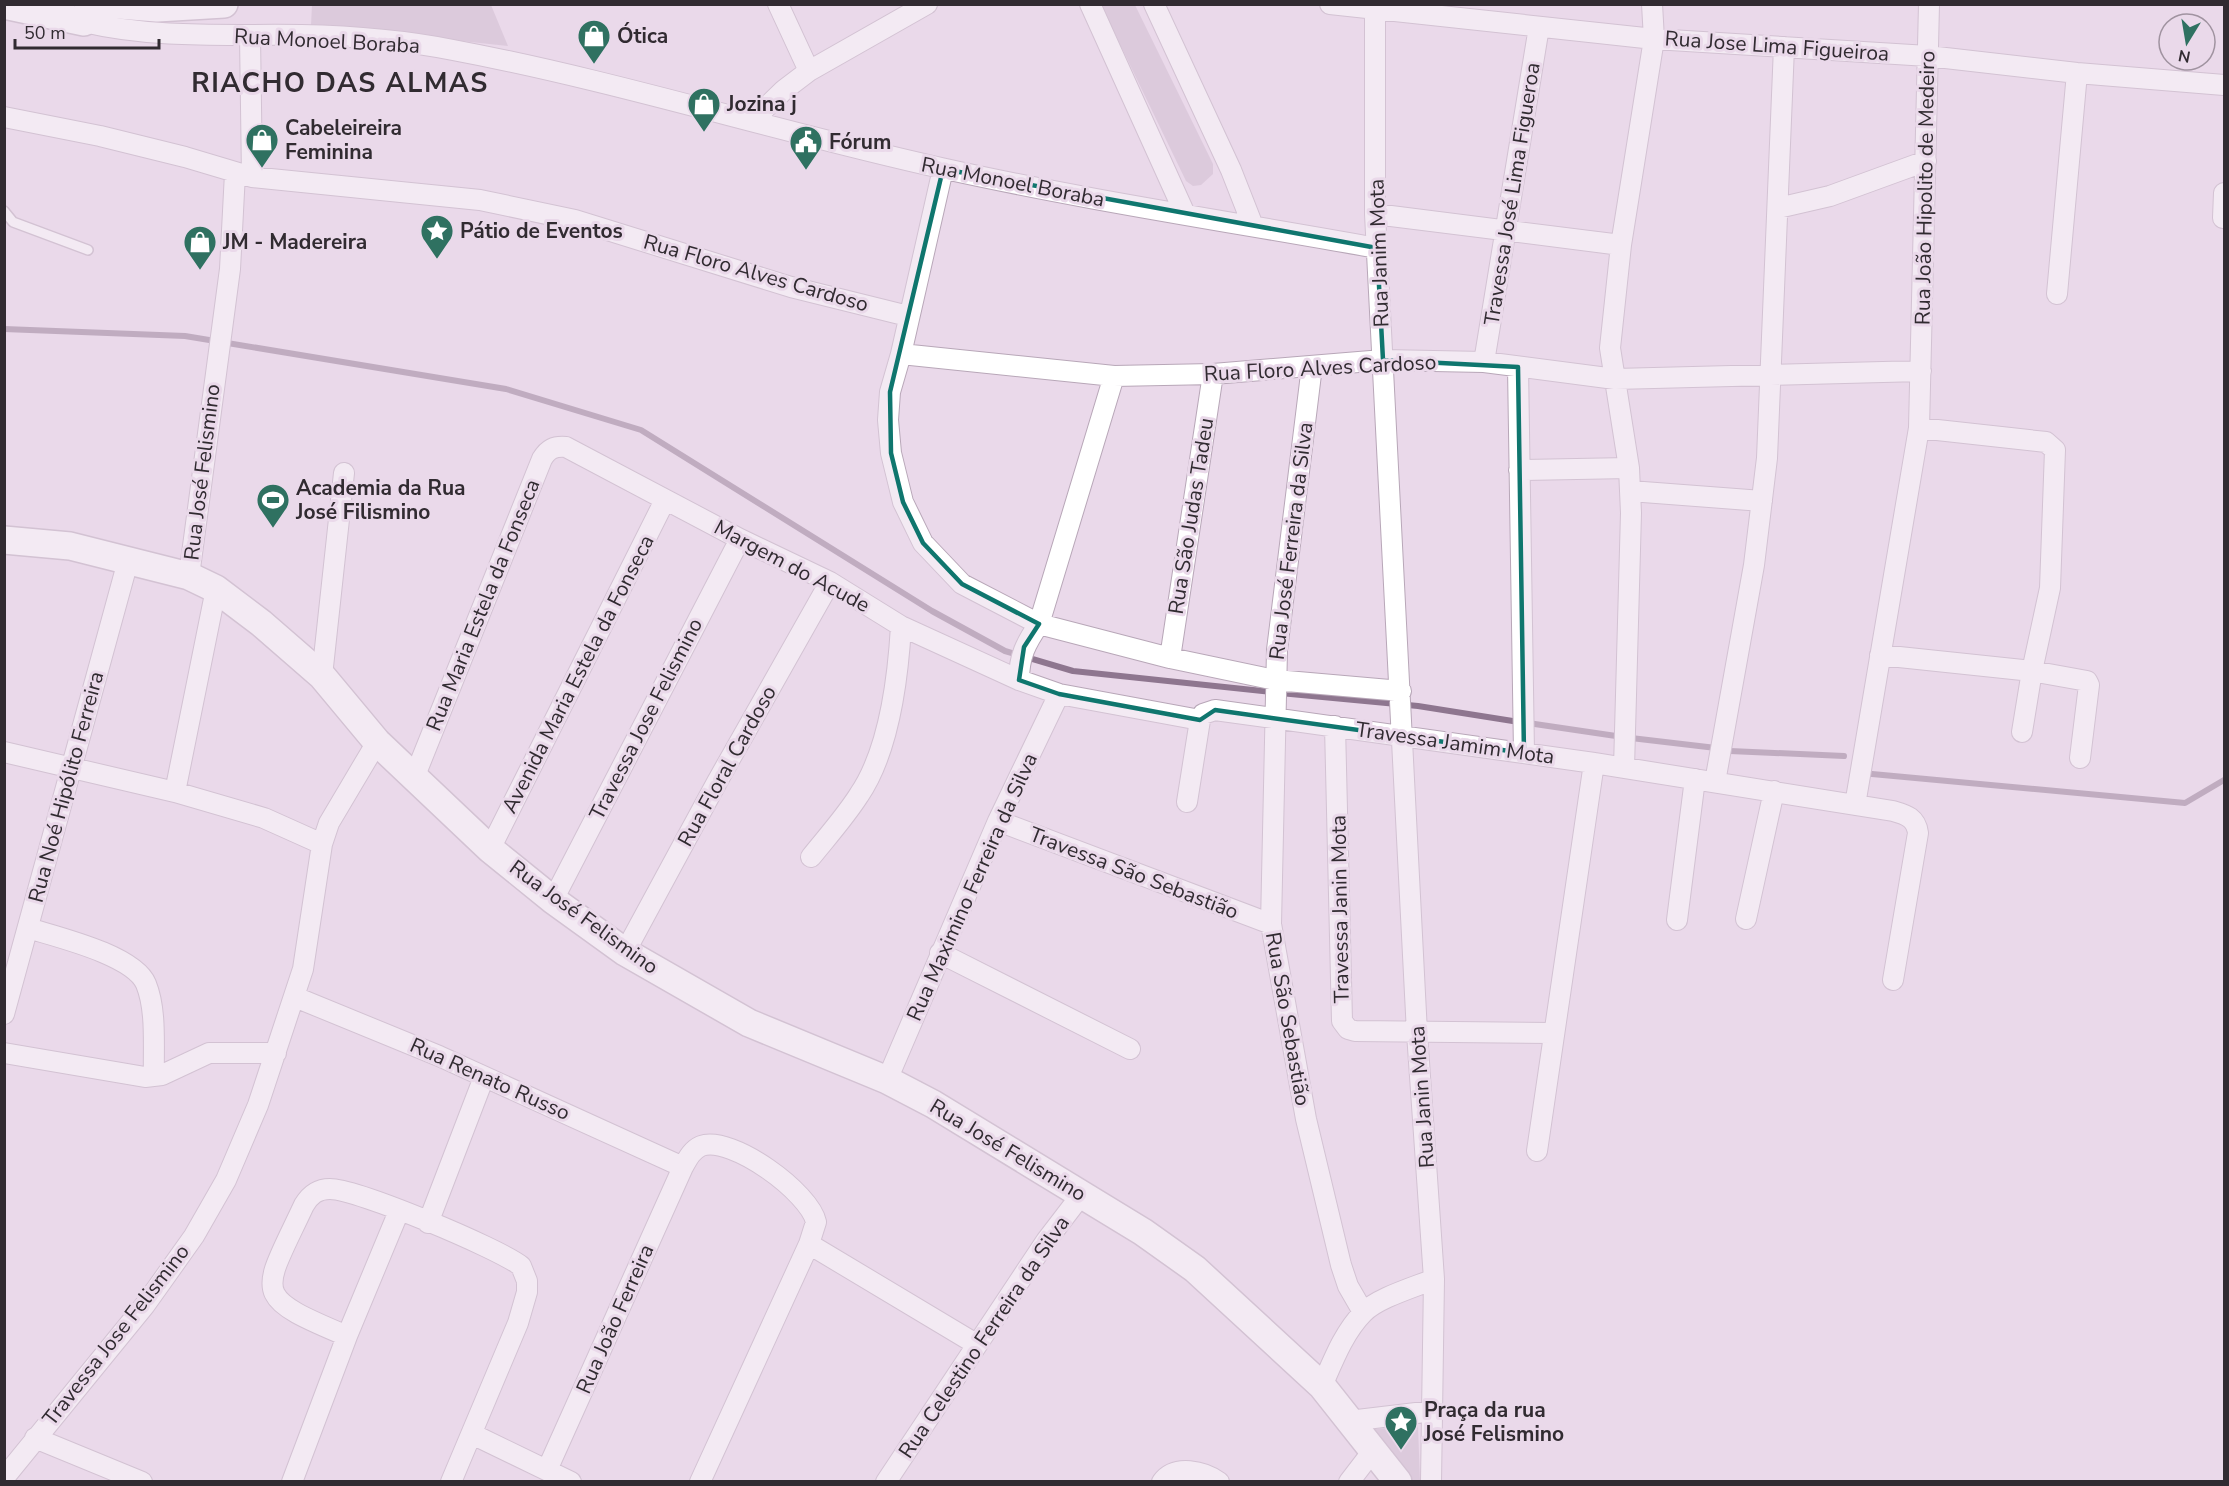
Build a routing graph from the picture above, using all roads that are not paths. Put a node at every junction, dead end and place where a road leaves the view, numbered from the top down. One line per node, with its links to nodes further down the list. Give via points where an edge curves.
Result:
1 (107, 4): 2 (street, via 157,8)
2 (224, 4)
3 (778, 4): 19 (street)
4 (927, 4): 19 (street)
5 (1090, 4): 31 (street)
6 (1154, 4): 33 (street)
7 (1330, 4): 11 (street, Rua Jose Lima Figueiroa)
8 (1652, 4): 16 (street)
9 (1929, 4): 18 (street, Rua João Hipolito de Medeiro)
10 (4, 5): 12 (street)
11 (1375, 9): 13 (street, Rua Jose Lima Figueiroa); 30 (street, Rua Janim Mota)
12 (87, 13): 15 (street, Rua Monoel Boraba, via 149,32)
13 (1487, 13): 14 (street, Rua Jose Lima Figueiroa)
14 (1539, 27): 16 (street, Rua Jose Lima Figueiroa); 34 (street, Travessa José Lima Figueroa)
15 (250, 36): 23 (street, Rua Monoel Boraba, via 395,40 449,49); 26 (street, Rua José Felismino)
16 (1654, 39): 17 (street, Rua Jose Lima Figueiroa); 35 (street)
17 (1784, 47): 18 (street, Rua Jose Lima Figueiroa); 28 (street)
18 (1928, 56): 20 (street, Rua Jose Lima Figueiroa); 24 (street, Rua João Hipolito de Medeiro)
19 (809, 71): 23 (street)
20 (2076, 73): 21 (street, Rua Jose Lima Figueiroa); 38 (street)
21 (2224, 85)
22 (4, 117): 26 (street, Rua Floro Alves Cardoso, via 185,157)
23 (753, 120): 25 (street, Rua Monoel Boraba)
24 (1926, 161): 28 (street, via 1830,196); 45 (street, Rua João Hipolito de Medeiro)
25 (943, 169): 31 (street, Rua Monoel Boraba); 39 (street)
26 (243, 175): 39 (street, Rua Floro Alves Cardoso, via 480,200 575,219 791,287); 61 (street, Rua José Felismino)
27 (2224, 193): 32 (street)
28 (1778, 208): 47 (street)
29 (4, 211): 37 (lane, via 13,222)
30 (1375, 213): 34 (street); 36 (street, Rua Janim Mota)
31 (1185, 214): 33 (street, Rua Monoel Boraba)
32 (2223, 218)
33 (1253, 226): 36 (street, Rua Monoel Boraba)
34 (1505, 228): 35 (street); 42 (street, Travessa José Lima Figueroa)
35 (1621, 245): 49 (street, via 1610,348)
36 (1377, 248): 41 (street, Rua Janim Mota)
37 (88, 250)
38 (2056, 294)
39 (908, 316): 40 (street)
40 (901, 354): 48 (street, Rua Floro Alves Cardoso); 64 (street, via 890,392 891,453 903,502 923,543 962,584)
41 (1383, 360): 42 (street, Rua Floro Alves Cardoso); 43 (street, Rua Floro Alves Cardoso); 73 (street, Rua Janim Mota)
42 (1484, 362): 44 (street, Rua Floro Alves Cardoso)
43 (1312, 366): 46 (street, Rua Floro Alves Cardoso); 71 (street, Rua José Ferreira da Silva)
44 (1518, 367): 49 (street, Rua Floro Alves Cardoso); 53 (street)
45 (1921, 371): 47 (street, Rua Floro Alves Cardoso); 50 (street, Rua João Hipolito de Medeiro)
46 (1213, 374): 48 (street, Rua Floro Alves Cardoso); 67 (street, Rua São Judas Tadeu)
47 (1772, 375): 49 (street, Rua Floro Alves Cardoso); 57 (street)
48 (1114, 376): 64 (street)
49 (1615, 379): 52 (street)
50 (1919, 428): 66 (street, Rua João Hipolito de Medeiro); 69 (street, via 2046,442 2055,450 2050,588)
51 (566, 447): 56 (street, Margem do Acude); 86 (street, Rua Maria Estela da Fonseca, via 556,446 542,459)
52 (1629, 468): 53 (street); 55 (street)
53 (1520, 470): 81 (street)
54 (344, 473): 70 (street)
55 (1630, 491): 57 (street); 84 (street)
56 (665, 500): 58 (street, Margem do Acude); 95 (street, Avenida Maria Estela da Fonseca)
57 (1762, 501): 88 (street)
58 (740, 538): 62 (street, Margem do Acude); 97 (street, Travessa Jose Felismino)
59 (4, 540): 60 (street, via 70,546)
60 (128, 561): 61 (street); 85 (street, Rua Noé Hipólito Ferreira)
61 (189, 576): 63 (street, Rua José Felismino)
62 (830, 582): 65 (street, Margem do Acude); 102 (street, Rua Floral Cardoso)
63 (216, 589): 70 (street, Rua José Felismino); 90 (street)
64 (1039, 624): 67 (street); 68 (street)
65 (901, 626): 68 (street, Margem do Acude); 96 (street, via 898,669 877,758 860,794)
66 (1880, 655): 69 (street); 92 (street, Rua João Hipolito de Medeiro)
67 (1170, 658): 71 (street)
68 (1021, 664): 72 (street, Margem do Acude)
69 (2032, 670): 77 (street); 82 (street, via 2086,681 2089,685)
70 (322, 676): 79 (street, Rua José Felismino)
71 (1275, 680): 73 (street); 75 (street, Rua José Ferreira da Silva)
72 (1059, 694): 74 (street); 93 (street, Rua Maximino Ferreira da Silva)
73 (1402, 700): 78 (street, Rua Janin Mota)
74 (1208, 715): 75 (street, Travessa Jamim Mota); 91 (street)
75 (1275, 717): 76 (street, Travessa Jamim Mota); 100 (street, Rua São Sebastião)
76 (1335, 726): 78 (street, Travessa Jamim Mota); 107 (street, Travessa Janin Mota, via 1342,1021 1355,1031)
77 (2022, 732)
78 (1402, 736): 81 (street, Travessa Jamim Mota); 107 (street, Rua Janin Mota)
79 (377, 742): 86 (street, Rua José Felismino); 94 (street, Travessa Jose Felismino, via 337,808)
80 (4, 752): 85 (street)
81 (1524, 753): 83 (street, Travessa Jamim Mota)
82 (2080, 758)
83 (1594, 763): 84 (street, Travessa Jamim Mota); 108 (street)
84 (1624, 768): 87 (street, Travessa Jamim Mota)
85 (70, 769): 90 (street); 101 (street, Rua Noé Hipólito Ferreira)
86 (414, 778): 95 (street, Rua José Felismino)
87 (1695, 779): 88 (street, Travessa Jamim Mota); 98 (street)
88 (1715, 782): 89 (street, Travessa Jamim Mota)
89 (1774, 791): 92 (street, Travessa Jamim Mota); 99 (street)
90 (175, 792): 94 (street, via 264,818)
91 (1187, 802)
92 (1855, 804): 104 (street, Travessa Jamim Mota, via 1908,815 1917,824)
93 (998, 821): 100 (street, Travessa São Sebastião); 103 (street, Rua Maximino Ferreira da Silva)
94 (322, 844): 105 (street, Travessa Jose Felismino, via 303,969)
95 (490, 849): 97 (street, Rua José Felismino)
96 (811, 858)
97 (553, 900): 102 (street, Rua José Felismino)
98 (1677, 920)
99 (1746, 920)
100 (1271, 924): 122 (street, Rua São Sebastião, via 1306,1119 1341,1265)
101 (28, 928): 106 (street, Rua Noé Hipólito Ferreira); 112 (street, via 83,945 136,970 146,982 150,997)
102 (625, 952): 114 (street, Rua José Felismino, via 749,1023)
103 (940, 953): 109 (street); 114 (street, Rua Maximino Ferreira da Silva)
104 (1893, 980)
105 (295, 997): 111 (street, Travessa Jose Felismino); 113 (street, Rua Renato Russo)
106 (4, 1014)
107 (1417, 1033): 108 (street, Travessa Janin Mota); 121 (street, Rua Janin Mota)
108 (1552, 1033): 115 (street)
109 (1130, 1049)
110 (4, 1053): 112 (street)
111 (276, 1053): 112 (street, via 209,1053); 129 (street, Travessa Jose Felismino, via 226,1180 194,1236 145,1305)
112 (154, 1076)
113 (484, 1077): 116 (street, Rua Renato Russo); 119 (street)
114 (887, 1080): 117 (street, Rua José Felismino)
115 (1537, 1151)
116 (683, 1167): 120 (street, via 695,1150 710,1145 734,1150 753,1160 809,1206 816,1222); 131 (street, Rua João Ferreira)
117 (1082, 1194): 124 (street, Rua Celestino Ferreira da Silva); 125 (street, Rua José Felismino, via 1195,1269)
118 (399, 1211): 119 (street); 123 (street); 123 (street, via 350,1192 318,1191 304,1205 273,1271 272,1289 277,1301 301,1317)
119 (428, 1223): 128 (street, via 515,1261 525,1271 527,1292 518,1323)
120 (809, 1244): 124 (street); 137 (street)
121 (1434, 1280): 122 (street); 126 (street, Rua Janin Mota)
122 (1363, 1312): 125 (street, via 1336,1354)
123 (347, 1336): 134 (street)
124 (976, 1344): 138 (street, Rua Celestino Ferreira da Silva)
125 (1322, 1386): 127 (street, Rua José Felismino)
126 (1433, 1411): 127 (street); 143 (street, Rua Janin Mota)
127 (1348, 1421): 130 (street, Rua José Felismino)
128 (472, 1434): 131 (street); 135 (street)
129 (35, 1438): 132 (street, Travessa Jose Felismino); 133 (street)
130 (1372, 1452): 141 (street); 142 (street, Rua José Felismino)
131 (547, 1470): 136 (street)
132 (4, 1478)
133 (142, 1482)
134 (292, 1482)
135 (451, 1482)
136 (571, 1482)
137 (700, 1482)
138 (886, 1482)
139 (1162, 1482): 140 (street, via 1165,1477 1183,1471)
140 (1219, 1482)
141 (1349, 1482)
142 (1398, 1482)
143 (1431, 1482)

